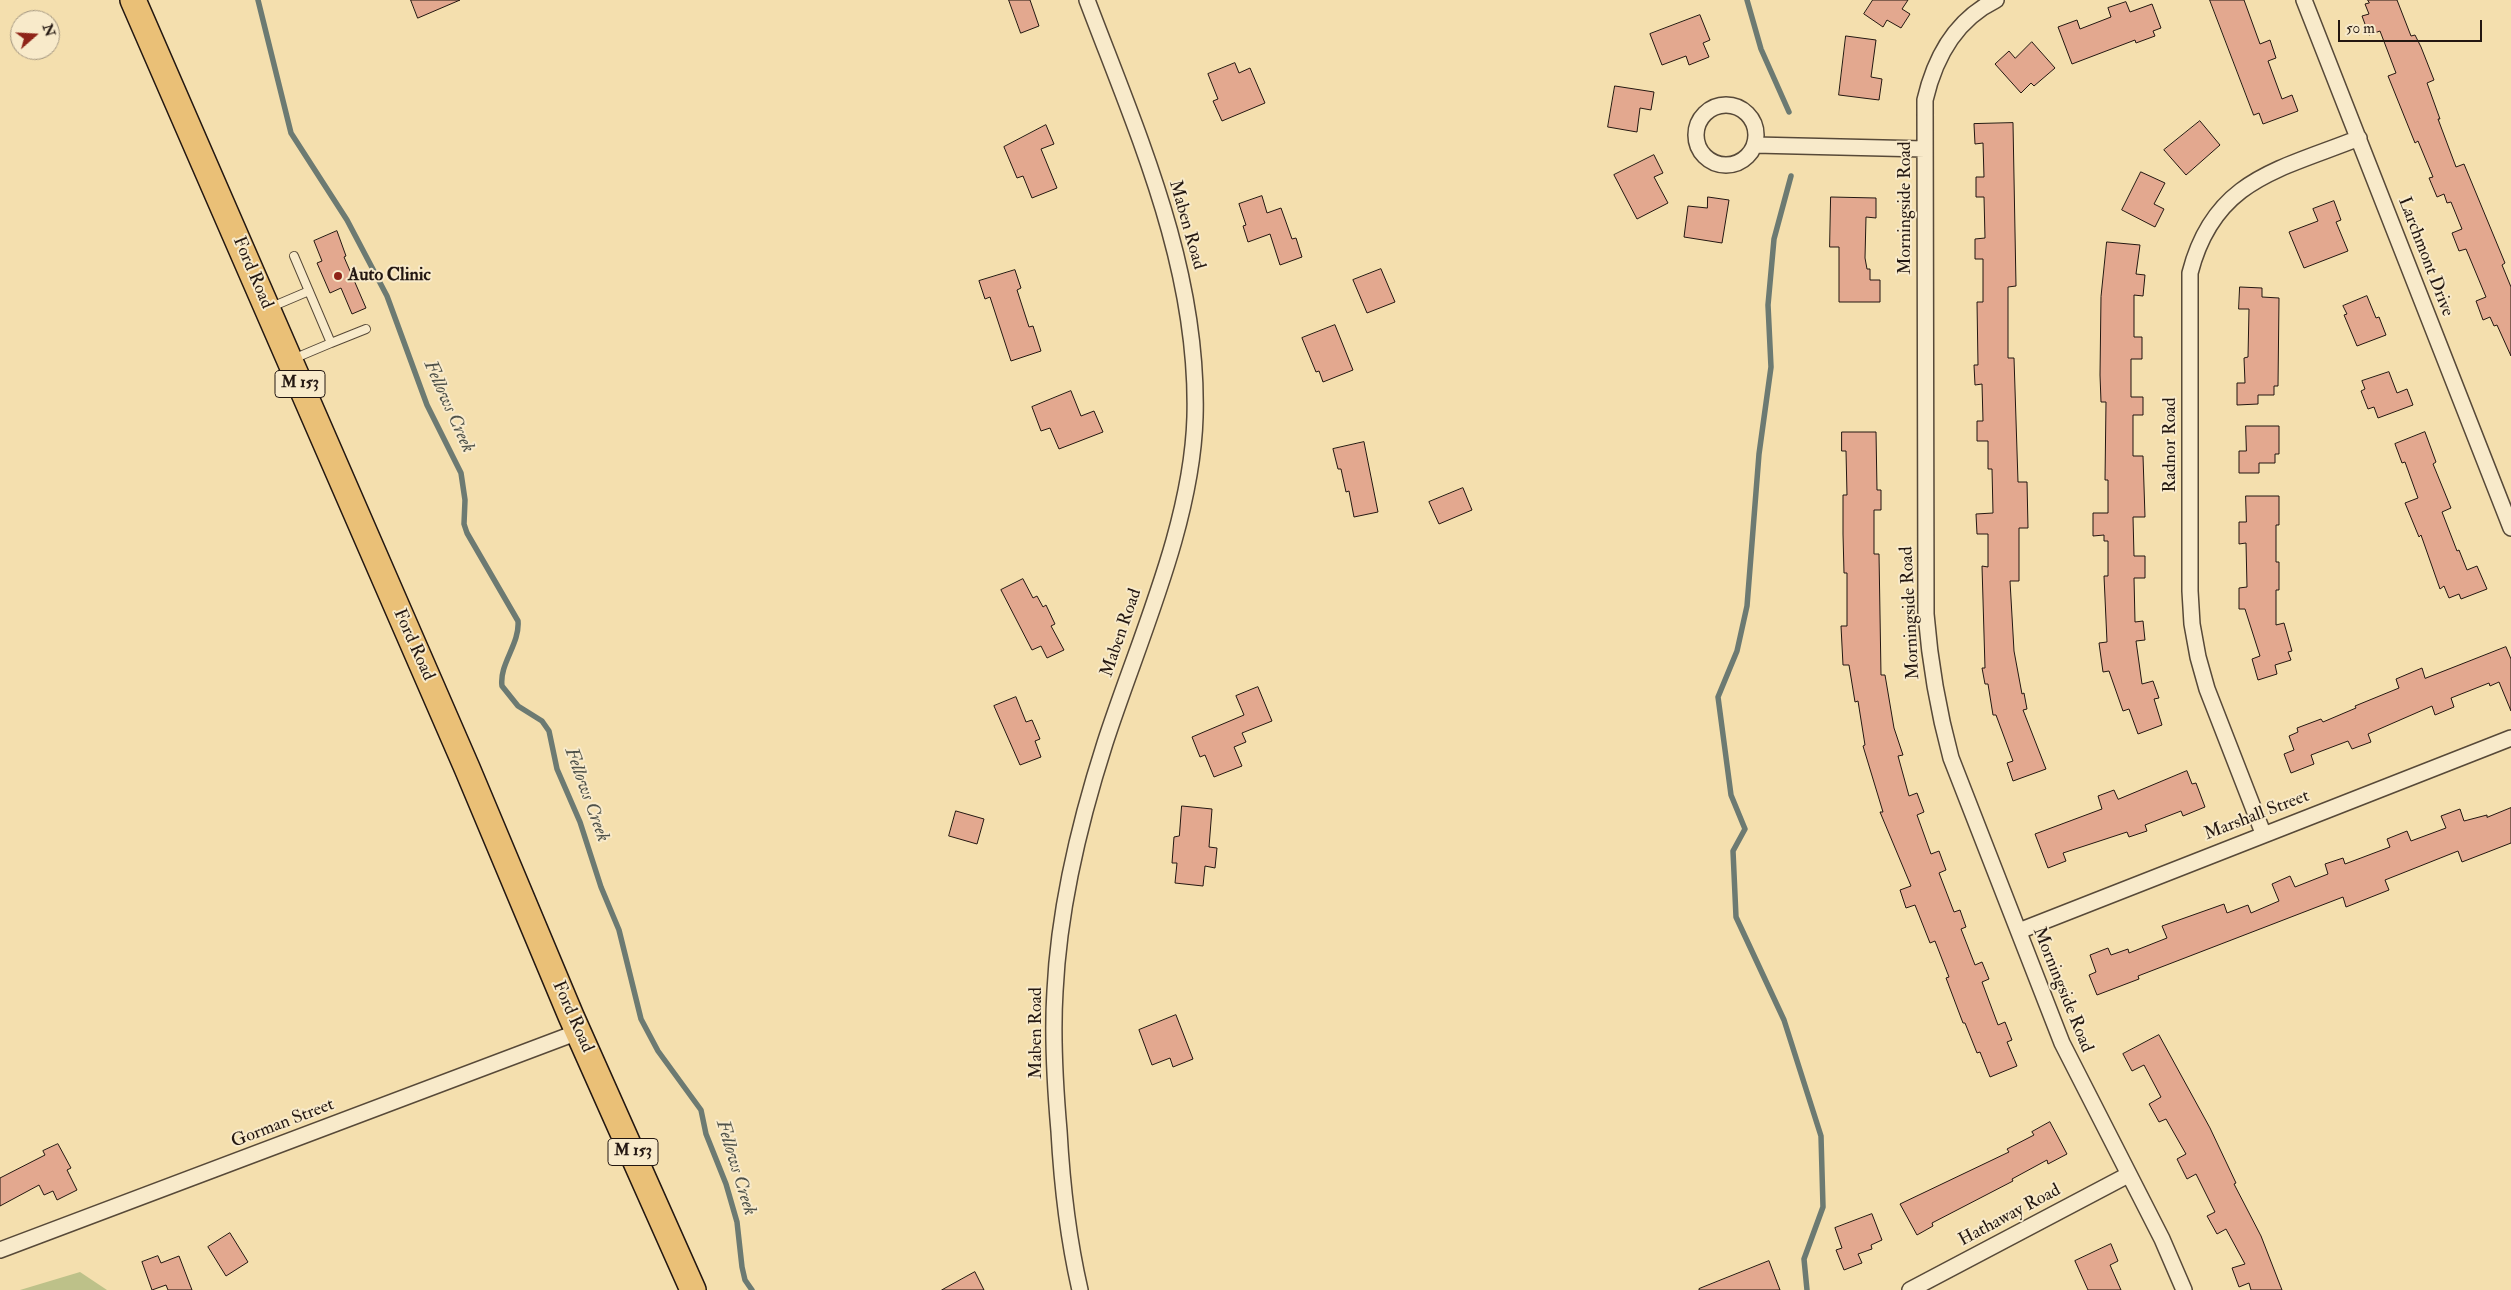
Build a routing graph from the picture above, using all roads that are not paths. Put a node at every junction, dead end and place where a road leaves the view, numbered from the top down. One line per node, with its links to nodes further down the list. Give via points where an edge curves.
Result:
1 (133, 0): 10 (main road, Ford Road / M 153)
2 (1087, 0): 22 (street, Maben Road, via 1168,219 1187,305 1195,389 1192,453 1180,516 1091,787 1075,848 1062,920 1055,990 1054,1061 1062,1173 1072,1255)
3 (1996, 0): 7 (street, Morningside Road, via 1960,26 1941,53 1925,100)
4 (2304, 0): 5 (street, Larchmont Drive)
5 (2359, 138): 14 (street, Larchmont Drive); 16 (street, Radnor Road, via 2266,175 2239,191 2206,228 2190,273 2192,624 2207,689)
6 (1755, 144): 6 (street, via 1754,124 1745,111 1736,106 1714,107 1705,113 1698,126 1699,147 1713,162 1732,165 1742,161); 7 (street)
7 (1925, 149): 17 (street, Morningside Road, via 1926,614 1930,666 1951,758)
8 (294, 256): 9 (lane)
9 (309, 291): 10 (lane); 12 (lane)
10 (267, 309): 13 (main road, Ford Road / M 153)
11 (366, 329): 12 (lane)
12 (331, 344): 13 (lane)
13 (290, 361): 18 (main road, Ford Road / M 153)
14 (2511, 528)
15 (2511, 738): 16 (street, Marshall Street)
16 (2263, 833): 17 (street, Marshall Street)
17 (2019, 931): 19 (street, Morningside Road, via 2074,1070)
18 (578, 1032): 20 (street, Gorman Street); 21 (main road, Ford Road / M 153)
19 (2128, 1175): 23 (street, Hathaway Road); 24 (street, Morningside Road, via 2162,1239)
20 (0, 1250)
21 (693, 1290)
22 (1080, 1290)
23 (1910, 1290)
24 (2184, 1290)

